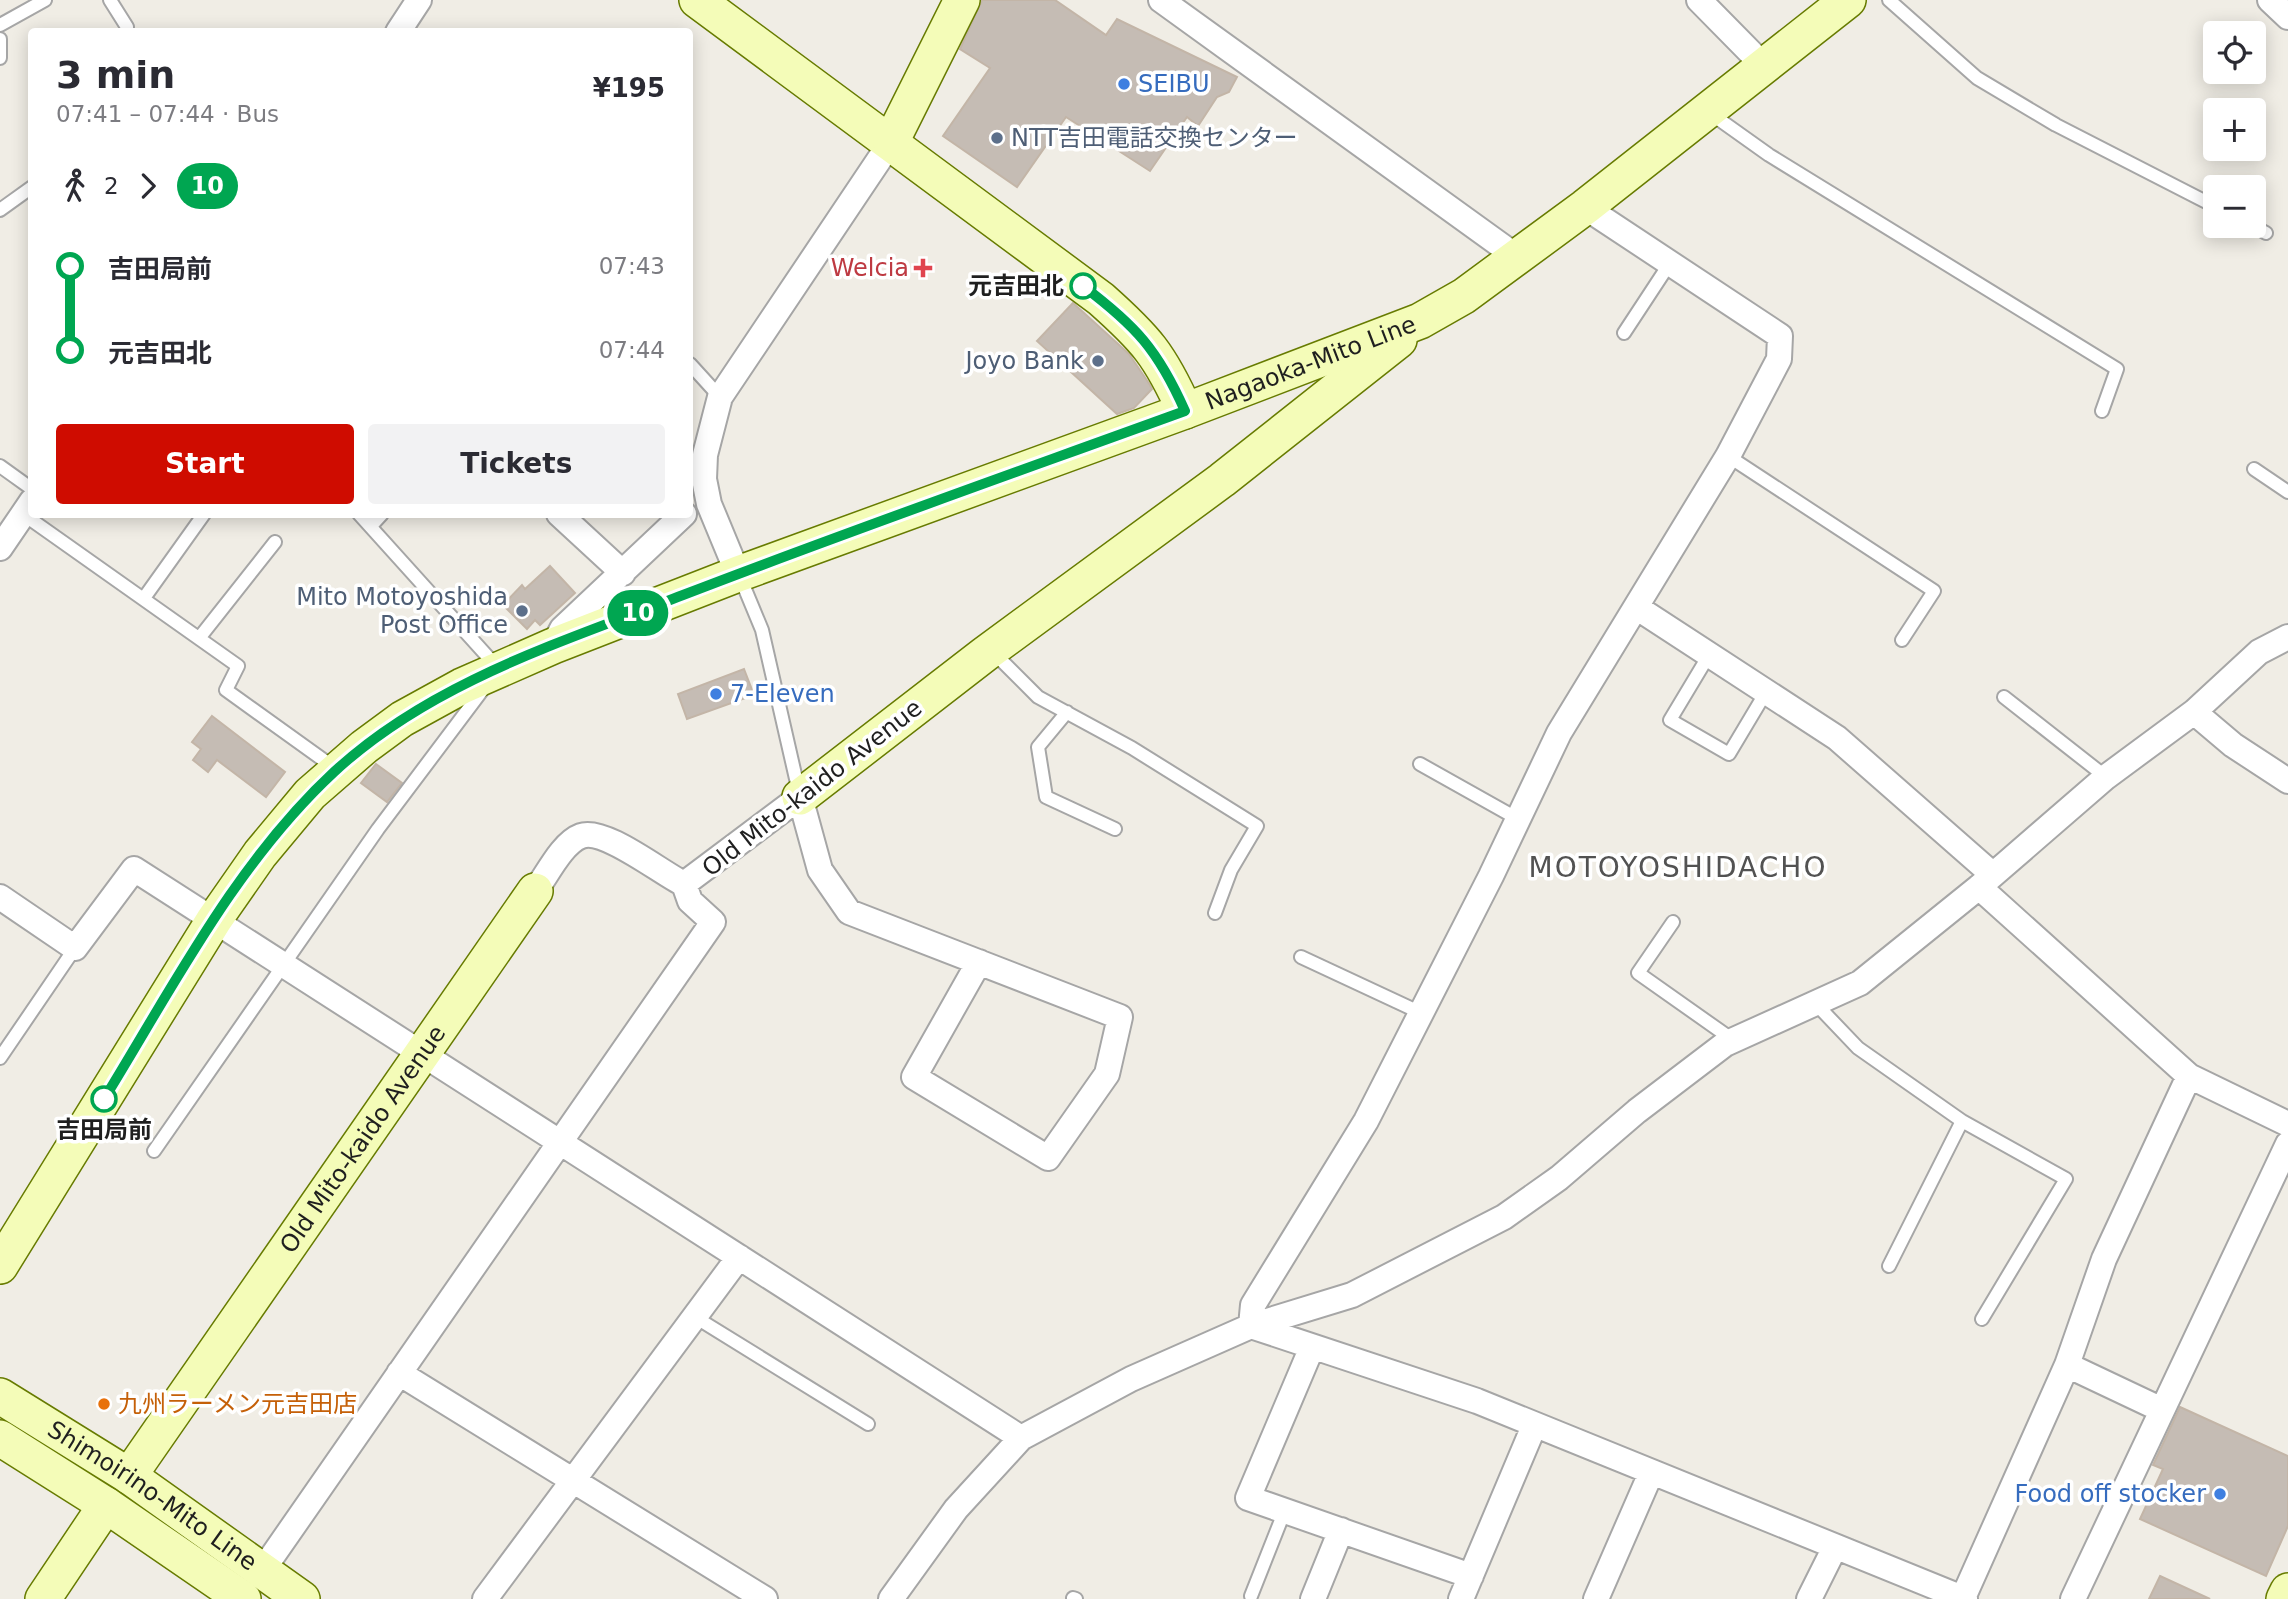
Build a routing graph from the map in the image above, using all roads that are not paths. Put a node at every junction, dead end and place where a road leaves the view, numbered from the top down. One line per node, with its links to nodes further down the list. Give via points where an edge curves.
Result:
1 (45, 0): 12 (lane)
2 (110, 0): 13 (lane)
3 (419, 0): 14 (street)
4 (697, 0): 19 (main road)
5 (962, 0): 19 (main road)
6 (1161, 0): 24 (street)
7 (1699, 0): 17 (street)
8 (1848, 0): 17 (main road, Nagaoka-Mito Line)
9 (1889, 0): 21 (lane, via 1978,78 2056,125)
10 (2270, 0): 11 (street)
11 (2288, 16)
12 (0, 25)
13 (127, 27)
14 (401, 28)
15 (0, 39): 16 (lane)
16 (0, 58)
17 (1763, 66): 18 (main road, Nagaoka-Mito Line)
18 (1706, 111): 22 (main road, Nagaoka-Mito Line); 31 (lane, via 1769,155 2117,369)
19 (891, 142): 29 (street); 30 (main road, via 1101,299 1154,350)
20 (28, 190): 23 (lane)
21 (2203, 200)
22 (1585, 207): 24 (main road, Nagaoka-Mito Line); 25 (street)
23 (0, 210)
24 (1517, 257): 26 (main road, Nagaoka-Mito Line)
25 (1670, 263): 27 (lane); 32 (street, via 1780,336 1779,359)
26 (1420, 321): 30 (main road, Nagaoka-Mito Line); 56 (main road, Old Mito-kaido Avenue, via 1331,397)
27 (1624, 333)
28 (693, 367): 29 (lane)
29 (720, 397): 37 (street)
30 (1185, 411): 49 (main road, Nagaoka-Mito Line)
31 (2102, 411)
32 (1728, 456): 51 (street); 54 (lane, via 1934,591)
33 (0, 466): 35 (lane)
34 (2253, 469): 36 (lane)
35 (28, 486)
36 (2288, 492)
37 (698, 503): 49 (street)
38 (27, 508): 47 (street)
39 (40, 518): 50 (lane)
40 (201, 518): 50 (lane)
41 (363, 518): 45 (lane)
42 (379, 518): 45 (lane)
43 (563, 518): 48 (street)
44 (680, 518): 48 (street)
45 (371, 526): 58 (lane)
46 (275, 542): 52 (lane)
47 (0, 548)
48 (623, 573): 55 (street, via 562,629)
49 (738, 573): 55 (main road, Nagaoka-Mito Line); 67 (lane, via 762,630)
50 (144, 598): 52 (lane)
51 (1636, 607): 57 (street); 68 (street, via 1559,733)
52 (200, 637): 64 (lane, via 238,666 226,690)
53 (2288, 637): 62 (street, via 2259,652)
54 (1902, 640)
55 (553, 646): 58 (main road, Nagaoka-Mito Line)
56 (991, 650): 61 (lane, via 1038,696); 67 (main road, Old Mito-kaido Avenue)
57 (1709, 655): 59 (street); 59 (lane, via 1670,720 1729,754)
58 (498, 668): 64 (main road, Nagaoka-Mito Line, via 402,719); 80 (lane)
59 (1766, 692): 70 (street, via 1837,738)
60 (2004, 697): 65 (lane)
61 (1067, 712): 69 (lane, via 1038,747 1046,797); 74 (lane, via 1257,826 1231,870)
62 (2194, 712): 65 (street); 66 (street, via 2233,745)
63 (1420, 764): 68 (lane)
64 (337, 769): 75 (main road, Nagaoka-Mito Line, via 260,854)
65 (2106, 777): 70 (street)
66 (2288, 781)
67 (800, 797): 71 (street, Old Mito-kaido Avenue); 79 (street, via 820,870 849,912)
68 (1518, 818): 82 (street)
69 (1115, 829)
70 (1985, 881): 81 (street, via 1860,982); 86 (street)
71 (684, 884): 72 (street, Old Mito-kaido Avenue, via 592,834 567,846); 89 (street, via 690,901 713,922)
72 (535, 891): 84 (main road, Old Mito-kaido Avenue)
73 (0, 898): 77 (street)
74 (1215, 914)
75 (214, 920): 77 (street, via 134,869); 80 (street); 93 (main road, Nagaoka-Mito Line)
76 (1673, 922): 83 (lane, via 1638,973)
77 (75, 948): 85 (lane)
78 (1301, 957): 82 (lane)
79 (979, 962): 79 (street, via 1119,1017 1107,1074 1048,1158 914,1077)
80 (283, 964): 84 (street); 91 (lane)
81 (1816, 1004): 83 (street); 87 (lane, via 1858,1048)
82 (1419, 1012): 97 (street, via 1366,1121 1253,1305)
83 (1734, 1040): 97 (street, via 1504,1217 1352,1295)
84 (422, 1054): 89 (street); 108 (main road, Old Mito-kaido Avenue)
85 (0, 1058)
86 (2189, 1076): 88 (street); 99 (street, via 2104,1259)
87 (1962, 1121): 94 (lane); 96 (lane, via 2066,1179)
88 (2288, 1124)
89 (559, 1142): 92 (street); 100 (street)
90 (2288, 1144): 102 (street)
91 (154, 1151)
92 (739, 1257): 95 (street); 106 (street)
93 (0, 1266)
94 (1889, 1266)
95 (695, 1317): 103 (lane); 109 (street)
96 (1982, 1319)
97 (1251, 1326): 98 (street); 106 (street, via 1131,1379)
98 (1312, 1347): 104 (street, via 1477,1401); 111 (street, via 1248,1498)
99 (2067, 1365): 102 (street); 128 (street)
100 (399, 1373): 109 (street); 114 (street)
101 (0, 1395): 108 (main road, Shimoirino-Mito Line)
102 (2160, 1409): 129 (street)
103 (868, 1424)
104 (1534, 1426): 107 (street); 115 (street)
105 (0, 1438): 110 (main road, Shimoirino-Mito Line)
106 (1021, 1438): 123 (street, via 956,1509)
107 (1651, 1473): 113 (street); 126 (street)
108 (129, 1476): 114 (main road, Shimoirino-Mito Line)
109 (573, 1481): 121 (street); 122 (street)
110 (106, 1505): 118 (main road); 119 (main road, Shimoirino-Mito Line)
111 (1285, 1510): 112 (street); 117 (lane)
112 (1341, 1530): 115 (street); 124 (street)
113 (1835, 1547): 127 (street); 128 (street)
114 (262, 1571): 120 (main road, Shimoirino-Mito Line)
115 (1471, 1576): 125 (street)
116 (2288, 1591): 130 (main road)
117 (1251, 1596)
118 (43, 1599)
119 (243, 1599)
120 (302, 1599)
121 (485, 1599)
122 (765, 1599)
123 (891, 1599)
124 (1313, 1599)
125 (1461, 1599)
126 (1597, 1599)
127 (1809, 1599)
128 (1964, 1599)
129 (2073, 1599)
130 (2284, 1599)

